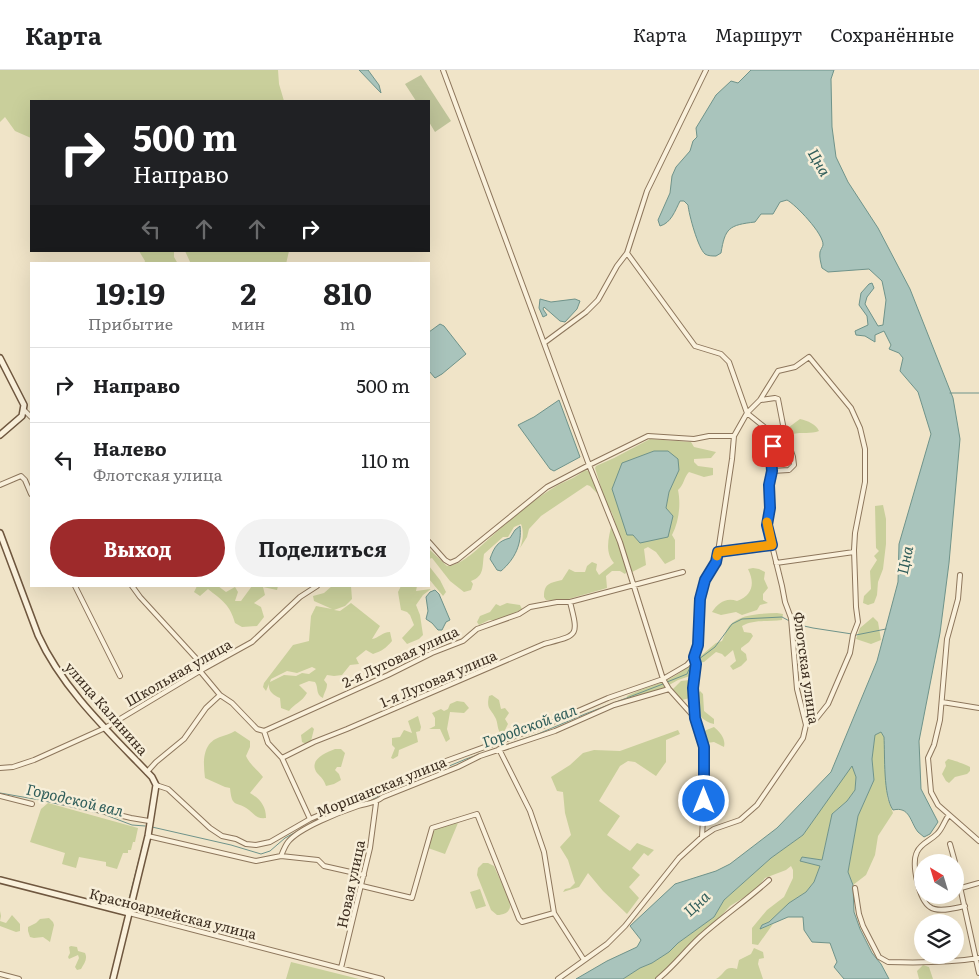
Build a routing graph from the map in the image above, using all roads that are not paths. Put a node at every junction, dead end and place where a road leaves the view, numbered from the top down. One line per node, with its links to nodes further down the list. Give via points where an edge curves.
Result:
1 (443, 70): 4 (street)
2 (706, 70): 3 (street, via 647,191)
3 (627, 253): 4 (street, via 598,300); 8 (street, via 695,346 721,354 729,362)
4 (544, 343): 12 (street)
5 (0, 358): 7 (street, via 22,398)
6 (760, 400): 8 (street); 13 (street, via 778,400 793,457 794,465 789,470); 20 (street, via 778,371 795,367 809,357 851,408 865,449 865,482)
7 (24, 410): 9 (street); 10 (street, via 22,416)
8 (747, 413): 11 (street); 13 (street, Флотская улица, via 772,433)
9 (30, 416)
10 (0, 435)
11 (734, 436): 12 (street, via 694,439 648,436); 19 (street)
12 (589, 464): 17 (street, via 548,487 450,563); 24 (street)
13 (772, 471): 18 (street, Флотская улица, via 767,525)
14 (0, 485): 15 (street, via 21,476)
15 (30, 492)
16 (0, 533): 39 (street, улица Калинина, via 45,651)
17 (430, 543)
18 (772, 545): 19 (street); 21 (street, Флотская улица)
19 (718, 552): 29 (street, via 700,599 698,645)
20 (854, 552): 21 (street); 38 (street, via 858,622 850,653 828,704 816,719)
21 (776, 563): 38 (street, Флотская улица, via 791,622 797,689)
22 (683, 572): 24 (street, 2-я Луговая улица)
23 (960, 575): 35 (street, via 958,599 947,639)
24 (634, 585): 28 (street, 2-я Луговая улица); 33 (street)
25 (76, 587): 32 (street)
26 (133, 587): 30 (street)
27 (315, 587): 30 (street, Школьная улица, via 300,597 252,642)
28 (570, 602): 40 (street, 2-я Луговая улица, via 530,607 477,629 464,641); 42 (street, 1-я Луговая улица, via 576,625 570,637 544,644)
29 (694, 657): 33 (street); 37 (street)
30 (205, 668): 31 (street, Школьная улица)
31 (200, 671): 34 (street); 39 (street, Школьная улица)
32 (120, 676)
33 (666, 684): 37 (street); 41 (street, Моршанская улица, via 660,690); 51 (street, Моршанская улица, via 608,698 446,761)
34 (220, 695): 40 (street, via 257,729); 44 (street, via 206,708 184,739)
35 (942, 702): 36 (street); 50 (street, via 928,765 931,792)
36 (979, 708)
37 (695, 718): 54 (street, via 704,747)
38 (806, 724): 54 (street, Флотская улица, via 795,752 757,806 740,820 714,829)
39 (105, 728): 43 (street, Школьная улица, via 34,760); 44 (street, улица Калинина)
40 (264, 731): 42 (street, via 268,744)
41 (499, 750): 48 (street, Моршанская улица, via 382,797); 69 (street, via 533,819 544,852)
42 (282, 758): 51 (street)
43 (0, 768)
44 (147, 772): 45 (street, улица Калинина)
45 (156, 784): 51 (street, Моршанская улица, via 168,789 222,836 256,846 270,842); 52 (street)
46 (37, 795): 52 (street)
47 (0, 796): 49 (street)
48 (376, 803): 58 (street, Моршанская улица, via 360,805 297,834); 59 (street, Новая улица)
49 (32, 804)
50 (949, 815): 55 (street); 67 (street, via 938,834 916,853 916,876 918,886 932,908)
51 (310, 819)
52 (149, 821): 53 (street)
53 (148, 836): 58 (street, via 256,861); 68 (street)
54 (702, 838): 71 (street, Флотская улица, via 679,858 625,926)
55 (979, 841)
56 (950, 844): 57 (street)
57 (953, 854)
58 (281, 856): 59 (street, via 318,860 324,866)
59 (364, 875): 63 (street, Новая улица)
60 (0, 880): 68 (street, Красноармейская улица)
61 (769, 880): 79 (street, via 700,937)
62 (979, 883): 64 (street)
63 (362, 886): 69 (street, via 412,898 432,828 477,814 522,922); 72 (street, Новая улица)
64 (964, 887)
65 (856, 888): 70 (street, via 863,926 884,961 930,963)
66 (964, 902): 67 (street)
67 (965, 906): 70 (street)
68 (129, 913): 72 (street, Красноармейская улица); 76 (street)
69 (554, 913): 71 (street)
70 (978, 958): 73 (street)
71 (584, 960): 78 (street, Флотская улица)
72 (341, 968): 77 (street, Красноармейская улица)
73 (979, 973)
74 (0, 974): 75 (street)
75 (19, 979)
76 (113, 979)
77 (382, 979)
78 (558, 979)
79 (658, 979)

